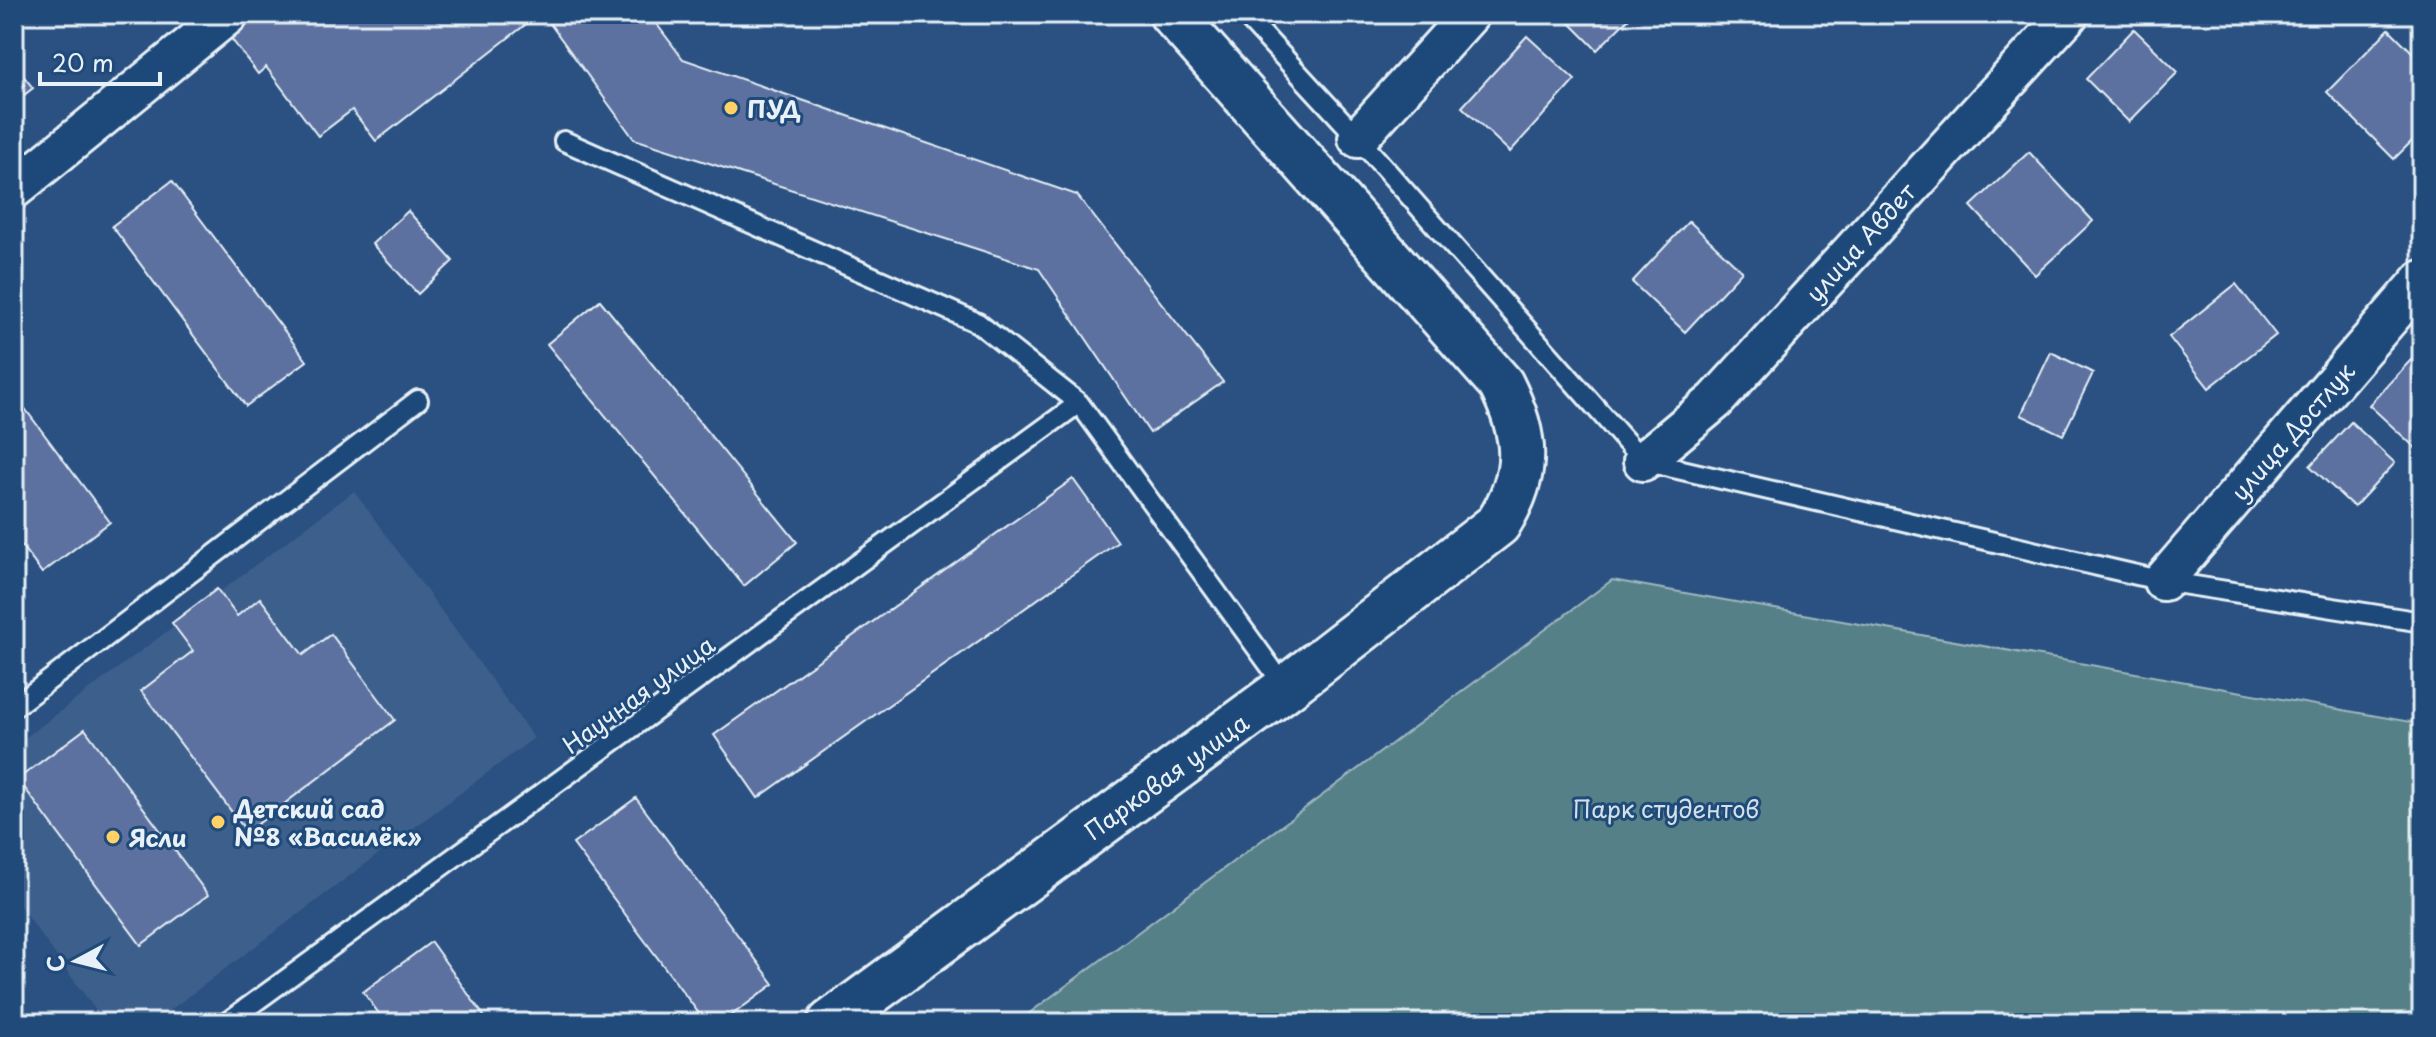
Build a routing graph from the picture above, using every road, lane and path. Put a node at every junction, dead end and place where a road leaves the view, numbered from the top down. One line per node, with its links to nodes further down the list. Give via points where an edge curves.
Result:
1 (229, 14): 8 (street)
2 (1172, 14): 15 (street, Парковая улица, via 1501,384 1523,444 1512,501 1498,524)
3 (1244, 14): 6 (lane)
4 (1470, 14): 6 (street)
5 (2069, 14): 12 (street, улица Авдет, via 1715,401)
6 (1358, 138): 12 (lane)
7 (564, 141): 11 (lane, via 978,323)
8 (14, 189)
9 (2422, 280): 13 (street, улица Достлук)
10 (418, 400): 16 (lane)
11 (1079, 403): 15 (lane); 17 (lane, Научная улица)
12 (1643, 461): 13 (lane)
13 (2163, 581): 14 (lane)
14 (2422, 622)
15 (1286, 688): 18 (street, Парковая улица)
16 (14, 707)
17 (226, 1023)
18 (830, 1023)

